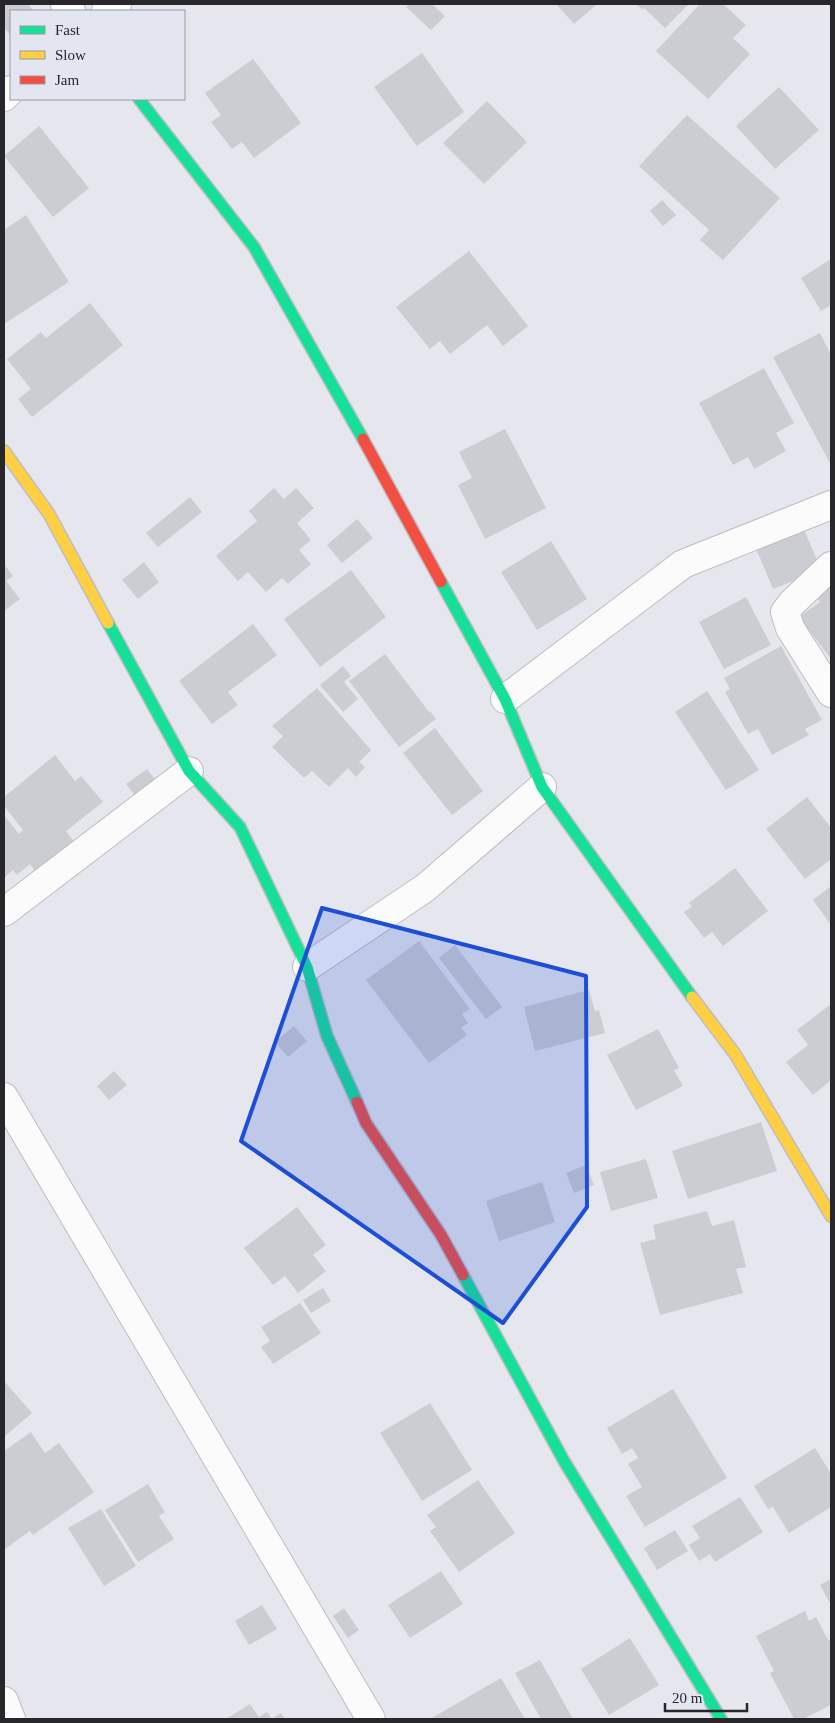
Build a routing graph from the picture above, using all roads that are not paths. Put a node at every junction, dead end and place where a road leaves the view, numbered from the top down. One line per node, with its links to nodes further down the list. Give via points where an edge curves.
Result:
1 (140, 100): 6 (street, via 254,246)
2 (4, 451): 7 (street, via 49,514)
3 (831, 505): 6 (street, via 683,564)
4 (831, 566): 5 (street, via 785,612 790,628)
5 (831, 692)
6 (505, 700): 8 (street)
7 (189, 771): 9 (street); 10 (street, via 240,827)
8 (542, 786): 10 (street, via 425,888); 12 (street, via 735,1054)
9 (4, 912)
10 (307, 967): 16 (street, via 327,1036 366,1123 441,1235 564,1461)
11 (4, 1097): 15 (street)
12 (831, 1216)
13 (4, 1701): 14 (street)
14 (11, 1719)
15 (370, 1719)
16 (721, 1719)

